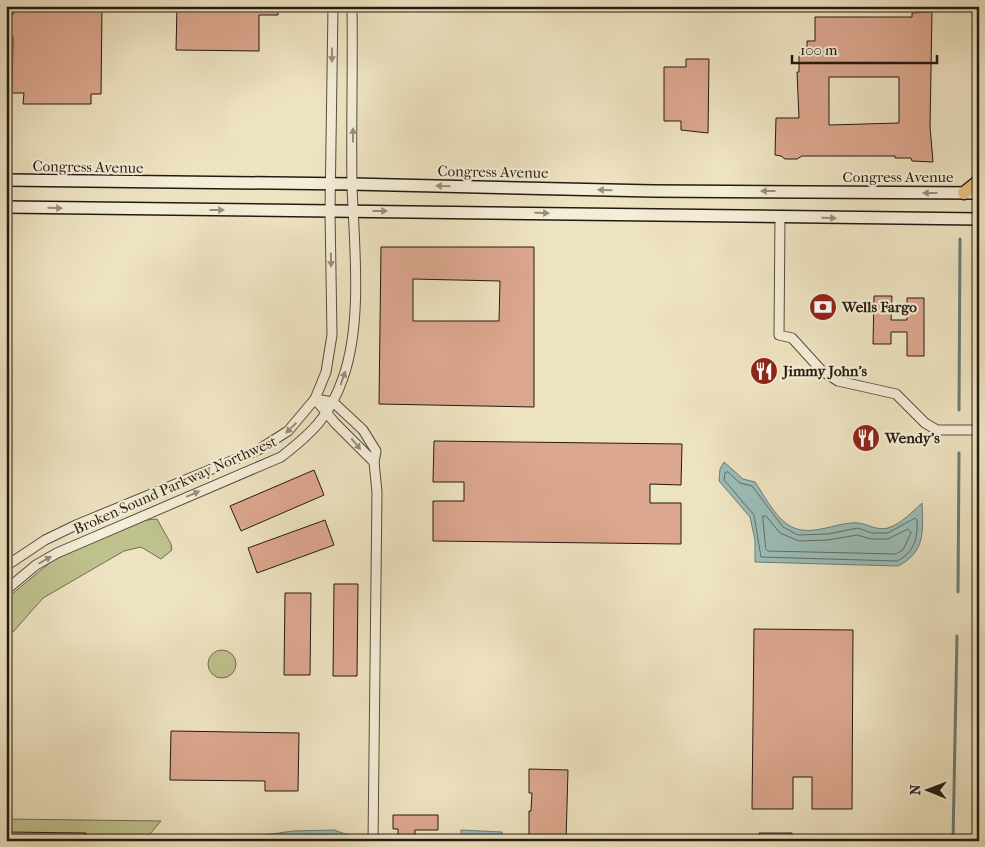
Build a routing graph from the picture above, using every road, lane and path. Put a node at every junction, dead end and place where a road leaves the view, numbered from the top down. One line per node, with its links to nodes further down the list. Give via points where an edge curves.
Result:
1 (333, 6): 5 (street, Broken Sound Parkway Northwest, one-way to 5)
2 (352, 6): 6 (street, Broken Sound Parkway Northwest, one-way to 2)
3 (6, 180): 5 (main road, Congress Avenue)
4 (979, 181): 7 (main road)
5 (330, 184): 6 (main road, Congress Avenue); 10 (street, Broken Sound Parkway Northwest)
6 (352, 184): 7 (main road, Congress Avenue, one-way to 6, via 653,191); 11 (street, Broken Sound Parkway Northwest)
7 (964, 193): 8 (main road, Congress Avenue)
8 (979, 193)
9 (6, 207): 10 (main road, one-way to 10)
10 (330, 211): 11 (main road); 14 (street, Broken Sound Parkway Northwest, one-way to 14, via 332,336 326,372)
11 (354, 211): 12 (main road, one-way to 12); 15 (street, Broken Sound Parkway Northwest, one-way to 11, via 344,377 353,337)
12 (780, 217): 13 (main road, one-way to 13); 17 (street, via 779,335 792,338 822,371 838,381 896,394 925,423 937,430)
13 (979, 220)
14 (315, 400): 15 (street); 16 (street); 19 (street, Broken Sound Parkway Northwest, one-way to 19, via 288,431 258,450 76,526)
15 (332, 402): 16 (street, Broken Sound Parkway Northwest); 18 (street, via 363,430 376,451)
16 (325, 413): 18 (street, one-way to 18); 20 (street, Broken Sound Parkway Northwest, one-way to 16, via 72,546 281,457 308,436)
17 (979, 430)
18 (374, 462): 22 (street)
19 (8, 562): 20 (street)
20 (21, 577): 21 (street, Broken Sound Parkway Northwest)
21 (6, 590)
22 (373, 841)

